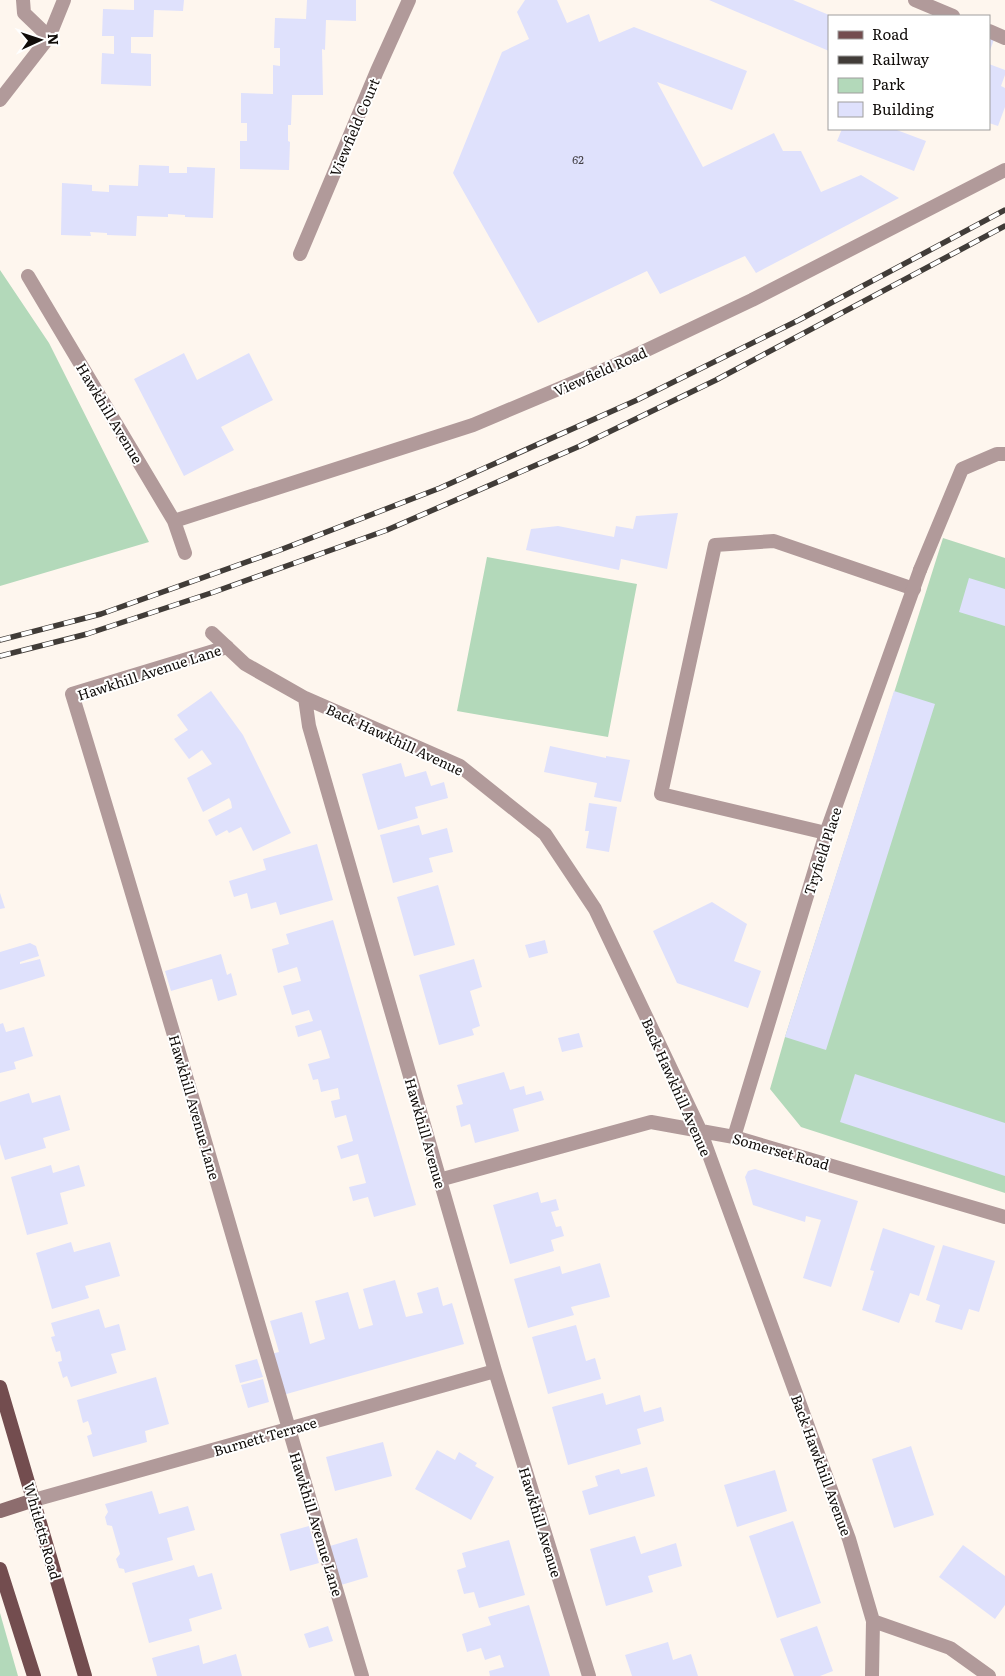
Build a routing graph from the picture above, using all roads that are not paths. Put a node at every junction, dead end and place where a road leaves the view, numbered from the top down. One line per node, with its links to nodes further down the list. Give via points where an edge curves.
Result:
1 (23, 0): 7 (street, via 24,13)
2 (64, 0): 7 (street)
3 (409, 0): 11 (street, Viewfield Court)
4 (914, 0): 5 (street)
5 (951, 15)
6 (990, 31): 8 (street)
7 (49, 37): 9 (street)
8 (1005, 38)
9 (0, 100)
10 (1005, 170): 14 (street, Viewfield Road, via 752,300 613,366 473,425)
11 (300, 254)
12 (28, 276): 14 (street, Hawkhill Avenue)
13 (1005, 454): 16 (street, Tryfield Place, via 997,454 962,469)
14 (174, 520): 15 (street, Hawkhill Avenue)
15 (185, 553)
16 (914, 589): 20 (street, Tryfield Place); 20 (street, via 774,541 715,545 661,794)
17 (212, 633): 18 (street)
18 (227, 647): 19 (street, via 245,664); 27 (street, Hawkhill Avenue Lane, via 72,694 145,933)
19 (305, 698): 21 (street, Back Hawkhill Avenue, via 460,766 545,834 595,909); 23 (street, Hawkhill Avenue, via 309,726)
20 (826, 833): 22 (street, Tryfield Place)
21 (700, 1130): 22 (street, Somerset Road); 23 (street, Somerset Road, via 652,1122); 31 (street, Back Hawkhill Avenue, via 849,1539)
22 (734, 1137): 24 (street, Somerset Road)
23 (439, 1180): 25 (street, Hawkhill Avenue)
24 (1005, 1217)
25 (495, 1371): 27 (street, Burnett Terrace); 35 (street, Hawkhill Avenue)
26 (0, 1387): 28 (main road, Whitletts Road)
27 (288, 1429): 28 (street, Burnett Terrace); 34 (street, Hawkhill Avenue Lane)
28 (34, 1500): 29 (main road); 33 (main road, Whitletts Road)
29 (0, 1511)
30 (0, 1570): 32 (main road)
31 (873, 1620): 36 (street, Back Hawkhill Avenue); 37 (street, via 950,1648)
32 (34, 1676)
33 (85, 1676)
34 (362, 1676)
35 (589, 1676)
36 (872, 1676)
37 (988, 1676)

